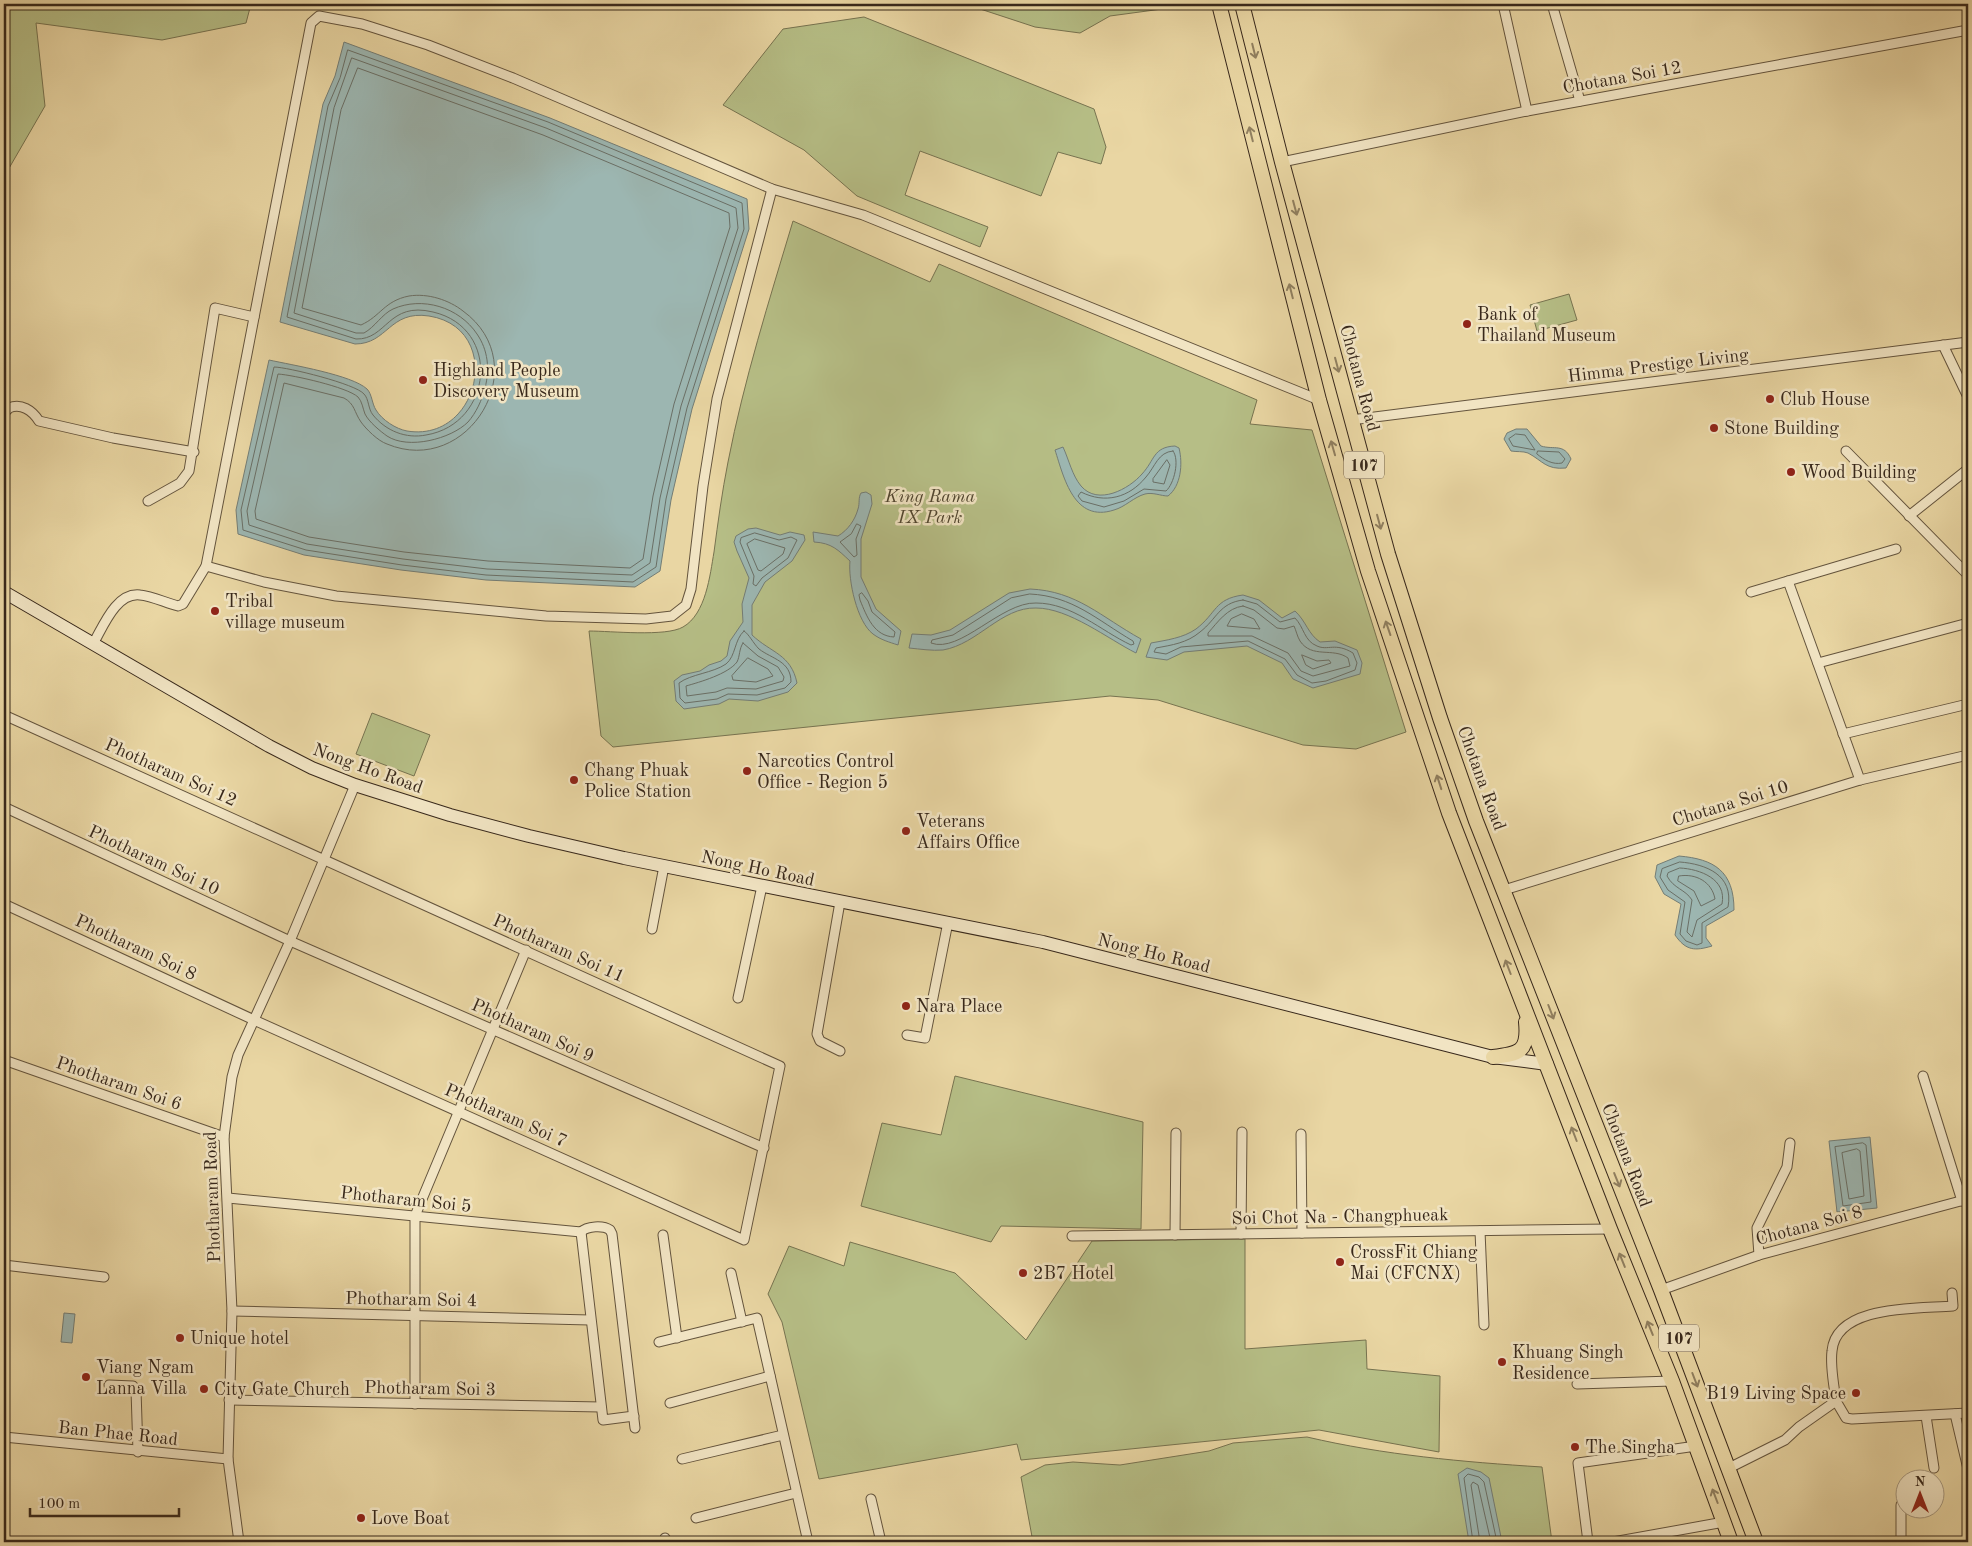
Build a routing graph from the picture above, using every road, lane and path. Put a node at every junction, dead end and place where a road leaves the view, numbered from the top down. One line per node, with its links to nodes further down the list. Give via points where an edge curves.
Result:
1 (1219, 4): 14 (main road, 107, one-way to 1)
2 (1242, 4): 8 (main road, Chotana Road / 107, one-way to 8)
3 (1503, 4): 7 (street)
4 (1552, 4): 6 (street)
5 (1968, 30): 6 (street, Chotana Soi 12)
6 (1580, 101): 7 (street, Chotana Soi 12)
7 (1527, 111): 8 (street, Chotana Soi 12)
8 (1282, 162): 15 (main road, Chotana Road / 107, one-way to 15)
9 (772, 189): 10 (street, via 514,78 428,45 331,16 319,16 311,23); 14 (street, via 863,215); 23 (street, via 718,399 703,486 691,589 686,605 672,616 646,619 546,616 336,596 264,582)
10 (254, 318): 18 (street, via 216,308); 23 (street)
11 (1968, 342): 12 (street, Himma Prestige Living)
12 (1943, 345): 13 (street); 15 (street, Himma Prestige Living)
13 (1968, 397)
14 (1319, 400): 39 (main road, 107, one-way to 14, via 1368,571)
15 (1351, 420): 37 (main road, Chotana Road / 107, one-way to 37, via 1390,562)
16 (4, 424): 18 (street, via 4,413 8,408 21,406 39,421)
17 (1846, 451): 21 (street)
18 (194, 452): 20 (street, via 189,471 180,483)
19 (1968, 469): 21 (street)
20 (148, 502)
21 (1909, 516): 24 (street)
22 (1896, 549): 25 (street)
23 (206, 566): 29 (street, via 192,592 178,606 139,595 127,596 114,609)
24 (1968, 575)
25 (1788, 581): 27 (street); 30 (street)
26 (4, 592): 29 (main road, Nong Ho Road)
27 (1751, 592)
28 (1968, 623): 30 (street)
29 (93, 644): 36 (main road, Nong Ho Road, via 269,746)
30 (1818, 663): 33 (street)
31 (1968, 704): 33 (street)
32 (4, 715): 40 (street, Photharam Soi 12)
33 (1843, 734): 35 (street)
34 (1968, 755): 35 (street, Chotana Soi 10)
35 (1860, 780): 43 (street, Chotana Soi 10)
36 (356, 785): 40 (street, Photharam Road); 41 (main road, Nong Ho Road, via 450,815 585,850)
37 (1471, 806): 39 (main road); 43 (main road, Chotana Road / 107)
38 (4, 807): 48 (street, Photharam Soi 10)
39 (1450, 813): 51 (main road, 107, one-way to 39)
40 (325, 859): 48 (street, Photharam Road); 49 (street, Photharam Soi 11)
41 (664, 866): 42 (main road, Nong Ho Road); 47 (street)
42 (762, 886): 44 (main road, Nong Ho Road); 50 (street)
43 (1504, 890): 56 (main road, Chotana Road / 107, one-way to 56)
44 (840, 902): 46 (main road, Nong Ho Road); 55 (street, via 817,1034 820,1041)
45 (4, 904): 52 (street, Photharam Soi 8)
46 (948, 922): 54 (street, via 924,1038); 57 (main road, Nong Ho Road, via 1043,942)
47 (652, 929)
48 (290, 941): 52 (street, Photharam Road); 53 (street, Photharam Soi 9)
49 (526, 950): 53 (street); 67 (street, Photharam Soi 11, via 780,1066)
50 (738, 998)
51 (1526, 1013): 57 (main road, via 1524,1047 1514,1054); 59 (main road, 107)
52 (254, 1020): 61 (street, Photharam Soi 7); 65 (street, Photharam Road, via 234,1067)
53 (493, 1030): 61 (street); 67 (street, Photharam Soi 9)
54 (907, 1035)
55 (840, 1051)
56 (1569, 1055): 59 (main road); 83 (main road, Chotana Road / 107, one-way to 83)
57 (1493, 1057): 59 (main road, Nong Ho Road)
58 (4, 1060): 65 (street, Photharam Soi 6)
59 (1547, 1064): 71 (main road, 107, one-way to 59)
60 (1922, 1076): 69 (street)
61 (458, 1111): 67 (street, Photharam Soi 7, via 744,1240); 70 (street)
62 (1176, 1132): 77 (street)
63 (1242, 1132): 75 (street)
64 (1300, 1134): 74 (street)
65 (224, 1137): 68 (street, Photharam Road)
66 (1790, 1142): 79 (street, via 1787,1167 1757,1228)
67 (764, 1148)
68 (228, 1198): 70 (street, Photharam Soi 5); 85 (street, Photharam Road)
69 (1965, 1200): 79 (street, Chotana Soi 8)
70 (415, 1216): 73 (street, Photharam Soi 5); 86 (street)
71 (1610, 1229): 72 (street, Soi Chot Na - Changphueak); 93 (main road, 107, one-way to 71)
72 (1480, 1231): 74 (street, Soi Chot Na - Changphueak); 89 (street)
73 (581, 1232): 87 (street); 103 (street, Photharam Soi 5, via 586,1228 604,1226 612,1234)
74 (1302, 1233): 75 (street, Soi Chot Na - Changphueak)
75 (1241, 1234): 77 (street, Soi Chot Na - Changphueak)
76 (663, 1235): 90 (street)
77 (1175, 1235): 78 (street, Soi Chot Na - Changphueak)
78 (1072, 1236)
79 (1759, 1255): 83 (street, Chotana Soi 8)
80 (4, 1265): 82 (street)
81 (731, 1274): 88 (street)
82 (104, 1277)
83 (1661, 1290): 112 (main road, Chotana Road / 107, one-way to 112)
84 (1952, 1292): 97 (street, via 1953,1306 1876,1312 1842,1329 1832,1350)
85 (232, 1311): 86 (street, Photharam Soi 4); 96 (street, Photharam Road)
86 (415, 1315): 87 (street, Photharam Soi 4); 99 (street)
87 (590, 1320): 100 (street)
88 (742, 1322): 90 (street); 92 (street, via 757,1318)
89 (1484, 1325)
90 (678, 1338): 91 (street)
91 (659, 1342)
92 (770, 1376): 98 (street); 106 (street)
93 (1672, 1381): 94 (street); 108 (main road, 107)
94 (1577, 1384)
95 (109, 1385): 109 (street, via 133,1386 136,1390)
96 (229, 1400): 99 (street, Photharam Soi 3); 110 (street, Photharam Road)
97 (1836, 1402): 104 (street, via 1846,1418 1852,1419); 112 (street, via 1786,1440)
98 (670, 1403)
99 (415, 1404): 100 (street, Photharam Soi 3)
100 (601, 1407): 103 (street, via 603,1420)
101 (1968, 1413): 102 (street)
102 (1955, 1414): 104 (street); 114 (street)
103 (634, 1416): 105 (street)
104 (1926, 1416): 113 (street)
105 (635, 1428)
106 (783, 1435): 111 (street); 115 (street)
107 (4, 1437): 109 (street, Ban Phae Road)
108 (1696, 1446): 119 (main road, 107, one-way to 108); 123 (street, via 1578,1463)
109 (138, 1452): 110 (street, Ban Phae Road)
110 (228, 1459): 120 (street, Photharam Road)
111 (682, 1459)
112 (1729, 1468): 126 (main road, Chotana Road / 107)
113 (1934, 1468)
114 (1968, 1468)
115 (796, 1493): 117 (street); 121 (street)
116 (871, 1499): 122 (street)
117 (696, 1518)
118 (1900, 1518): 127 (street)
119 (1724, 1522): 124 (street); 125 (main road, 107)
120 (239, 1542)
121 (808, 1542)
122 (881, 1542)
123 (1588, 1542)
124 (1613, 1542)
125 (1731, 1542)
126 (1756, 1542)
127 (1901, 1542)

